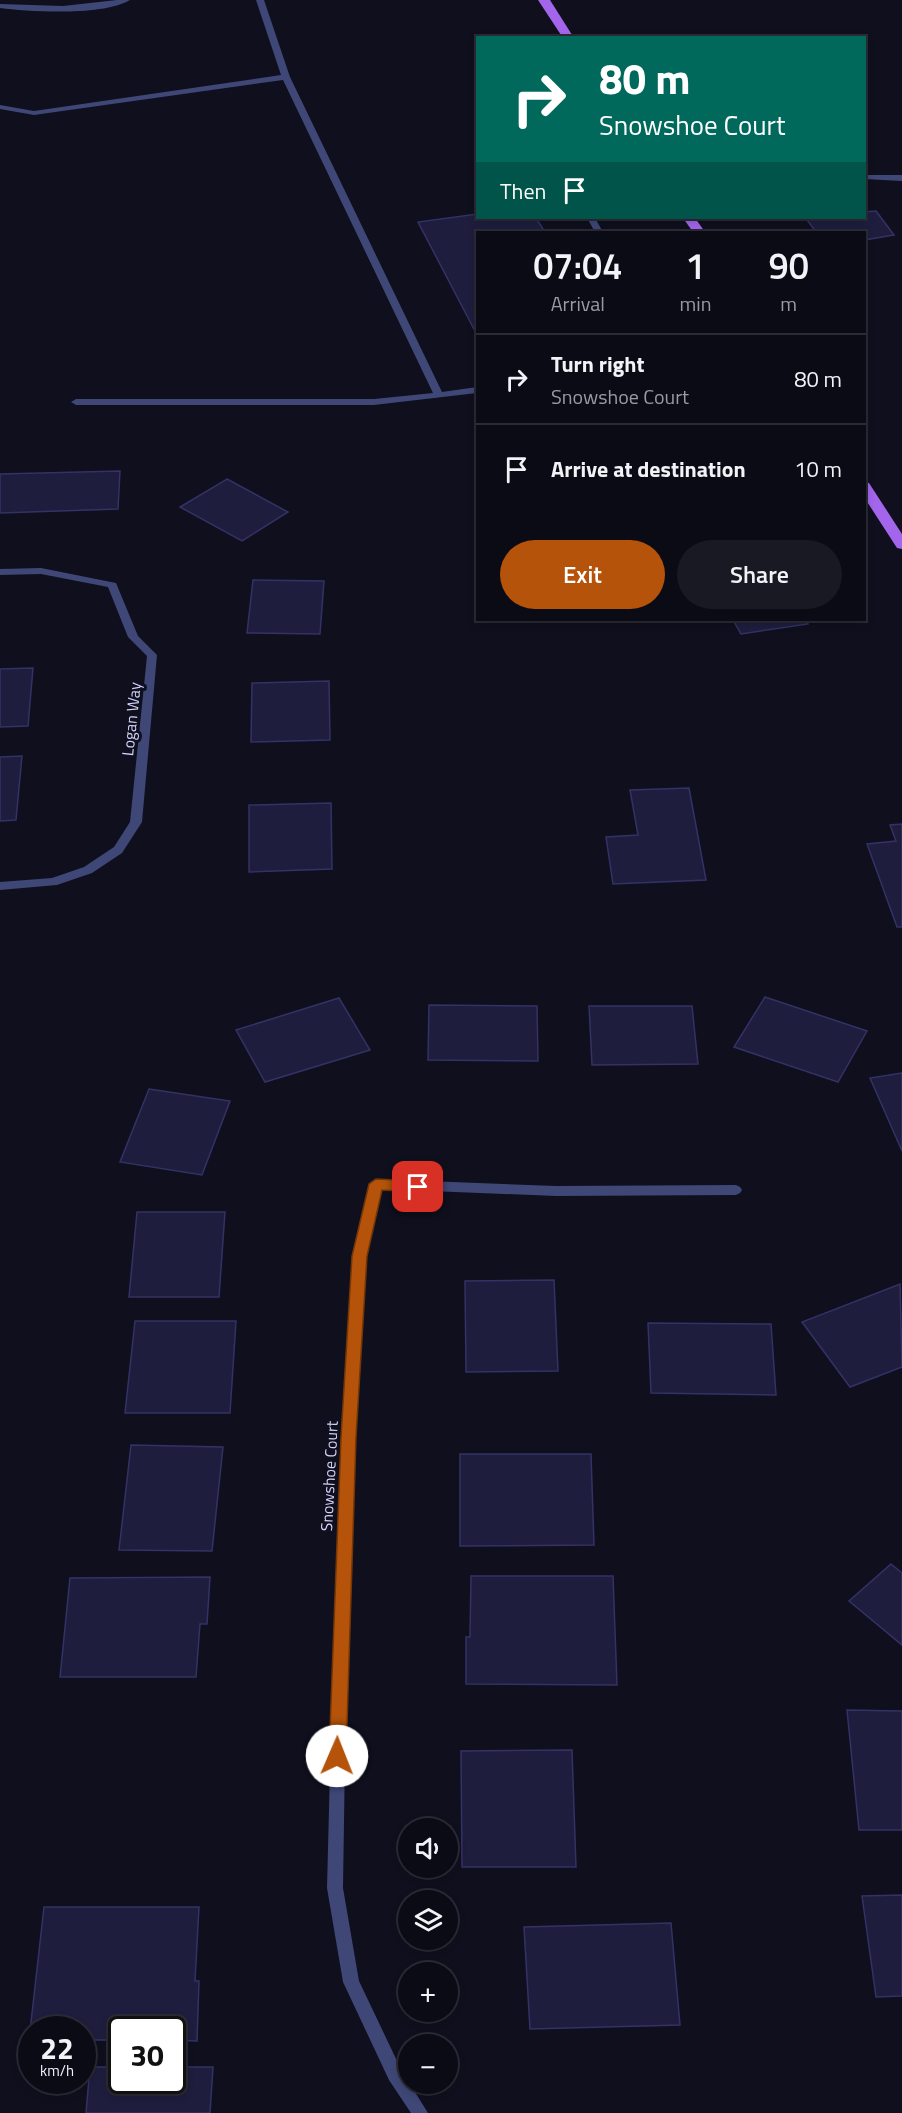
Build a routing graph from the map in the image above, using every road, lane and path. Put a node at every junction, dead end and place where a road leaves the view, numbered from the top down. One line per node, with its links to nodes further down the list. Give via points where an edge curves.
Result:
1 (126, 0): 4 (street, via 95,6)
2 (260, 0): 6 (street)
3 (544, 0): 5 (main road)
4 (0, 6)
5 (568, 36)
6 (286, 77): 7 (street, via 34,113); 11 (street)
7 (0, 107)
8 (866, 177): 9 (street)
9 (902, 178)
10 (476, 390): 11 (street)
11 (439, 395): 12 (street, via 374,402)
12 (76, 402)
13 (866, 489): 14 (main road)
14 (902, 545)
15 (0, 572): 16 (street, Logan Way, via 41,572 112,585 133,637 152,656 136,822 118,850 88,870 53,882)
16 (0, 886)
17 (736, 1190): 18 (street, Snowshoe Court, via 608,1193 376,1184 359,1256 355,1324 339,1690 335,1888 351,1982 395,2075)
18 (420, 2113)

